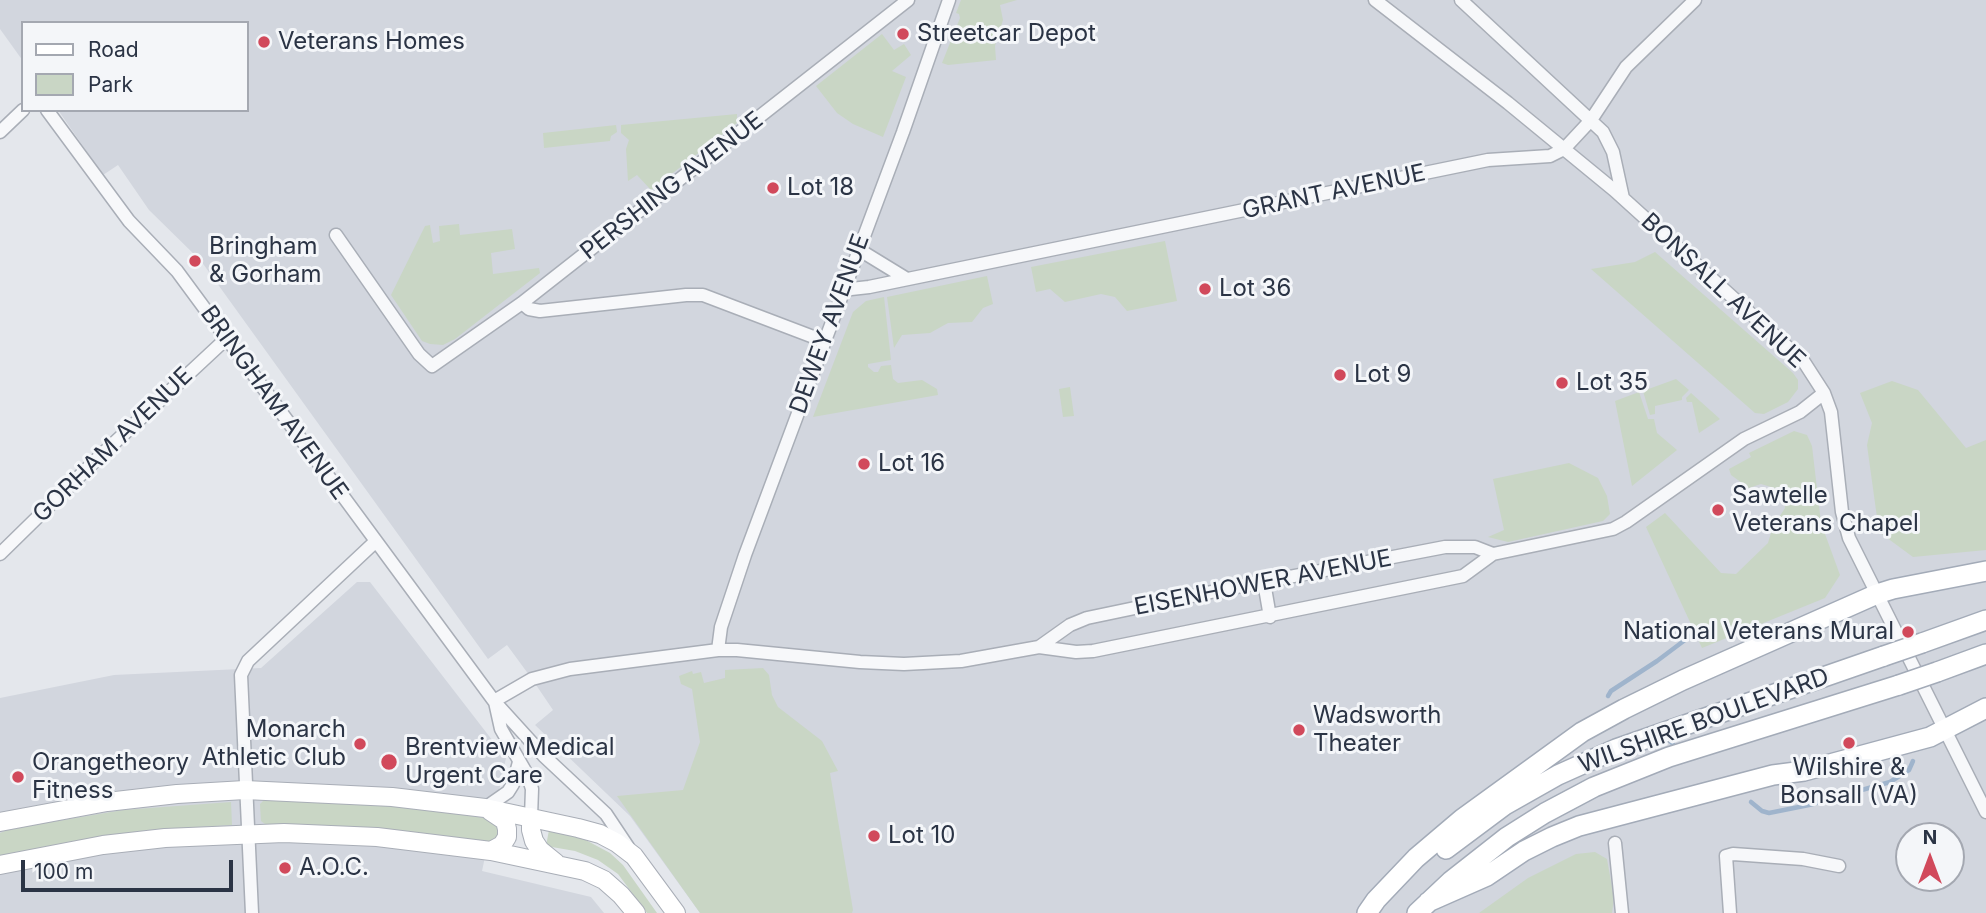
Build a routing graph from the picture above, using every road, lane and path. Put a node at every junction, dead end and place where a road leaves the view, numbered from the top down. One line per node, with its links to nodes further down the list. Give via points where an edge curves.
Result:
1 (908, 0): 16 (street, PERSHING AVENUE)
2 (949, 0): 13 (street, DEWEY AVENUE)
3 (1374, 0): 10 (street, BONSALL AVENUE)
4 (1461, 0): 8 (street, BONSALL AVENUE)
5 (1695, 0): 8 (street, via 1626,67)
6 (21, 112): 9 (street)
7 (48, 112): 17 (street, BRINGHAM AVENUE, via 123,213 177,271)
8 (1591, 120): 10 (street); 11 (street, BONSALL AVENUE, via 1613,152)
9 (0, 132)
10 (1564, 149): 11 (street, BONSALL AVENUE); 14 (street, GRANT AVENUE, via 1550,156 1486,161)
11 (1623, 198): 19 (street, BONSALL AVENUE, via 1804,362)
12 (336, 235): 16 (street, PERSHING AVENUE, via 414,348 432,366)
13 (858, 249): 14 (street); 15 (street, DEWEY AVENUE)
14 (907, 279): 15 (street, GRANT AVENUE)
15 (842, 290): 18 (street, DEWEY AVENUE)
16 (522, 303): 18 (street, via 540,311 703,295)
17 (227, 338): 20 (street, BRINGHAM AVENUE); 21 (street, GORHAM AVENUE)
18 (824, 341): 29 (street, DEWEY AVENUE, via 745,555)
19 (1824, 393): 22 (street, EISENHOWER AVENUE, via 1800,412 1753,433 1613,529); 25 (street, BONSALL AVENUE, via 1835,436 1844,525)
20 (376, 541): 31 (street, BRINGHAM AVENUE); 35 (street, via 248,662 241,675)
21 (0, 554)
22 (1493, 554): 24 (street, EISENHOWER AVENUE, via 1475,547 1445,547); 26 (street, EISENHOWER AVENUE, via 1463,576)
23 (1986, 571): 25 (main road)
24 (1264, 582): 26 (street); 28 (street, EISENHOWER AVENUE, via 1087,618)
25 (1877, 594): 33 (street, BONSALL AVENUE); 51 (main road, via 1684,680 1582,732 1462,819 1416,858)
26 (1270, 617): 28 (street, EISENHOWER AVENUE, via 1093,651)
27 (1986, 620): 52 (main road, WILSHIRE BOULEVARD, bridge, via 1675,727 1558,775 1458,838)
28 (1040, 647): 29 (street, EISENHOWER AVENUE, via 961,661 904,664)
29 (718, 650): 31 (street, EISENHOWER AVENUE, via 570,669 532,679)
30 (1986, 654): 47 (main road, WILSHIRE BOULEVARD, bridge, via 1669,757 1594,787 1507,837)
31 (494, 701): 34 (street, BRINGHAM AVENUE); 43 (street, BRINGHAM AVENUE, via 606,814)
32 (1986, 708): 33 (main road)
33 (1945, 730): 37 (street, BONSALL AVENUE); 47 (main road, via 1818,768 1773,775 1579,826 1552,836 1488,876)
34 (519, 762): 36 (street, via 508,792); 38 (street, BRINGHAM AVENUE, via 532,789)
35 (245, 790): 36 (main road, via 392,797); 39 (main road, via 107,802); 40 (street)
36 (485, 808): 38 (main road); 42 (main road, via 505,821 507,828 502,845)
37 (1986, 812)
38 (531, 817): 43 (main road, via 600,834); 44 (main road, via 534,841)
39 (1, 822)
40 (248, 834): 42 (main road, via 377,837); 45 (main road, via 103,845); 48 (street)
41 (1615, 843): 53 (street)
42 (491, 851): 44 (main road)
43 (634, 856): 50 (main road)
44 (557, 863): 49 (main road, via 604,880)
45 (0, 865)
46 (1839, 866): 54 (street, via 1803,859 1726,856)
47 (1422, 908)
48 (252, 913)
49 (636, 913)
50 (676, 913)
51 (1367, 913)
52 (1378, 913)
53 (1622, 913)
54 (1730, 913)

